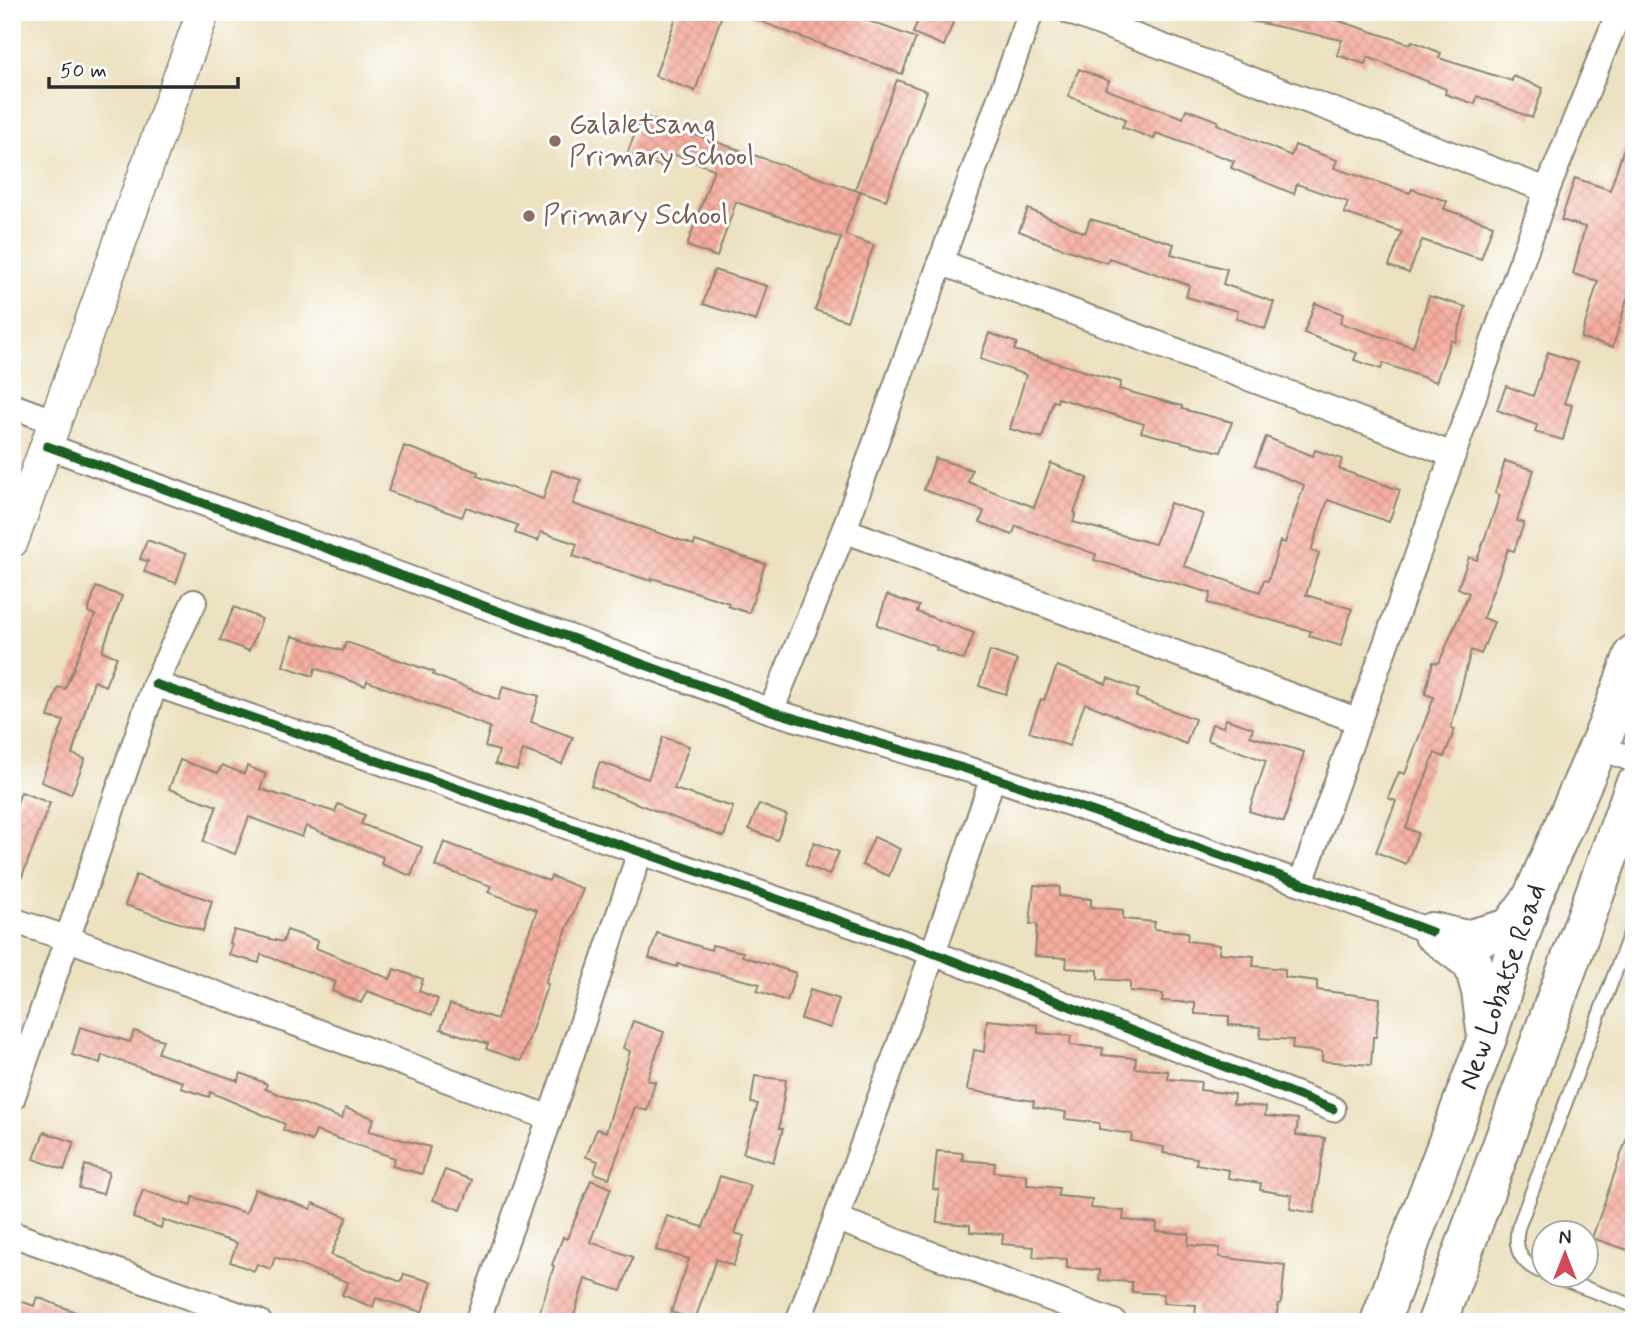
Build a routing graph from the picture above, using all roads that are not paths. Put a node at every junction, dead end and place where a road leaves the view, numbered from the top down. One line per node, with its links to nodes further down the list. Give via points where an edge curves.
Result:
1 (204, 12): 8 (street)
2 (1031, 12): 6 (street)
3 (1070, 12): 5 (street)
4 (1619, 12): 5 (street)
5 (1547, 190): 9 (street)
6 (940, 262): 9 (street); 10 (street)
7 (12, 406): 8 (street)
8 (52, 434): 11 (street); 16 (street)
9 (1453, 455): 17 (street)
10 (844, 530): 16 (street); 17 (street)
11 (12, 541)
12 (194, 602): 14 (street)
13 (1634, 654): 15 (main road, New Lobatse Road)
14 (155, 684): 23 (street); 29 (street)
15 (1624, 709): 18 (main road, New Lobatse Road)
16 (771, 711): 20 (street)
17 (1359, 721): 24 (street)
18 (1599, 747): 19 (street); 25 (main road, New Lobatse Road)
19 (1634, 760)
20 (993, 777): 24 (street); 30 (street)
21 (1634, 787): 22 (main road, New Lobatse Road)
22 (1621, 849): 45 (main road, New Lobatse Road)
23 (640, 852): 30 (street); 34 (street)
24 (1301, 883): 28 (street)
25 (1532, 898): 28 (main road, via 1510,928 1466,940); 31 (main road, New Lobatse Road)
26 (12, 920): 29 (street)
27 (1634, 923): 37 (lane, via 1515,1242)
28 (1432, 932): 31 (main road, via 1473,962)
29 (66, 938): 32 (street); 34 (street)
30 (933, 953): 33 (street); 35 (street)
31 (1487, 1038): 44 (main road, New Lobatse Road)
32 (12, 1098)
33 (1333, 1109)
34 (551, 1118): 41 (street)
35 (837, 1219): 42 (street); 43 (street)
36 (12, 1234): 40 (street)
37 (1530, 1267)
38 (1584, 1288): 39 (lane)
39 (1634, 1306)
40 (259, 1322)
41 (477, 1322)
42 (798, 1322)
43 (1114, 1322)
44 (1380, 1322)
45 (1437, 1322)

